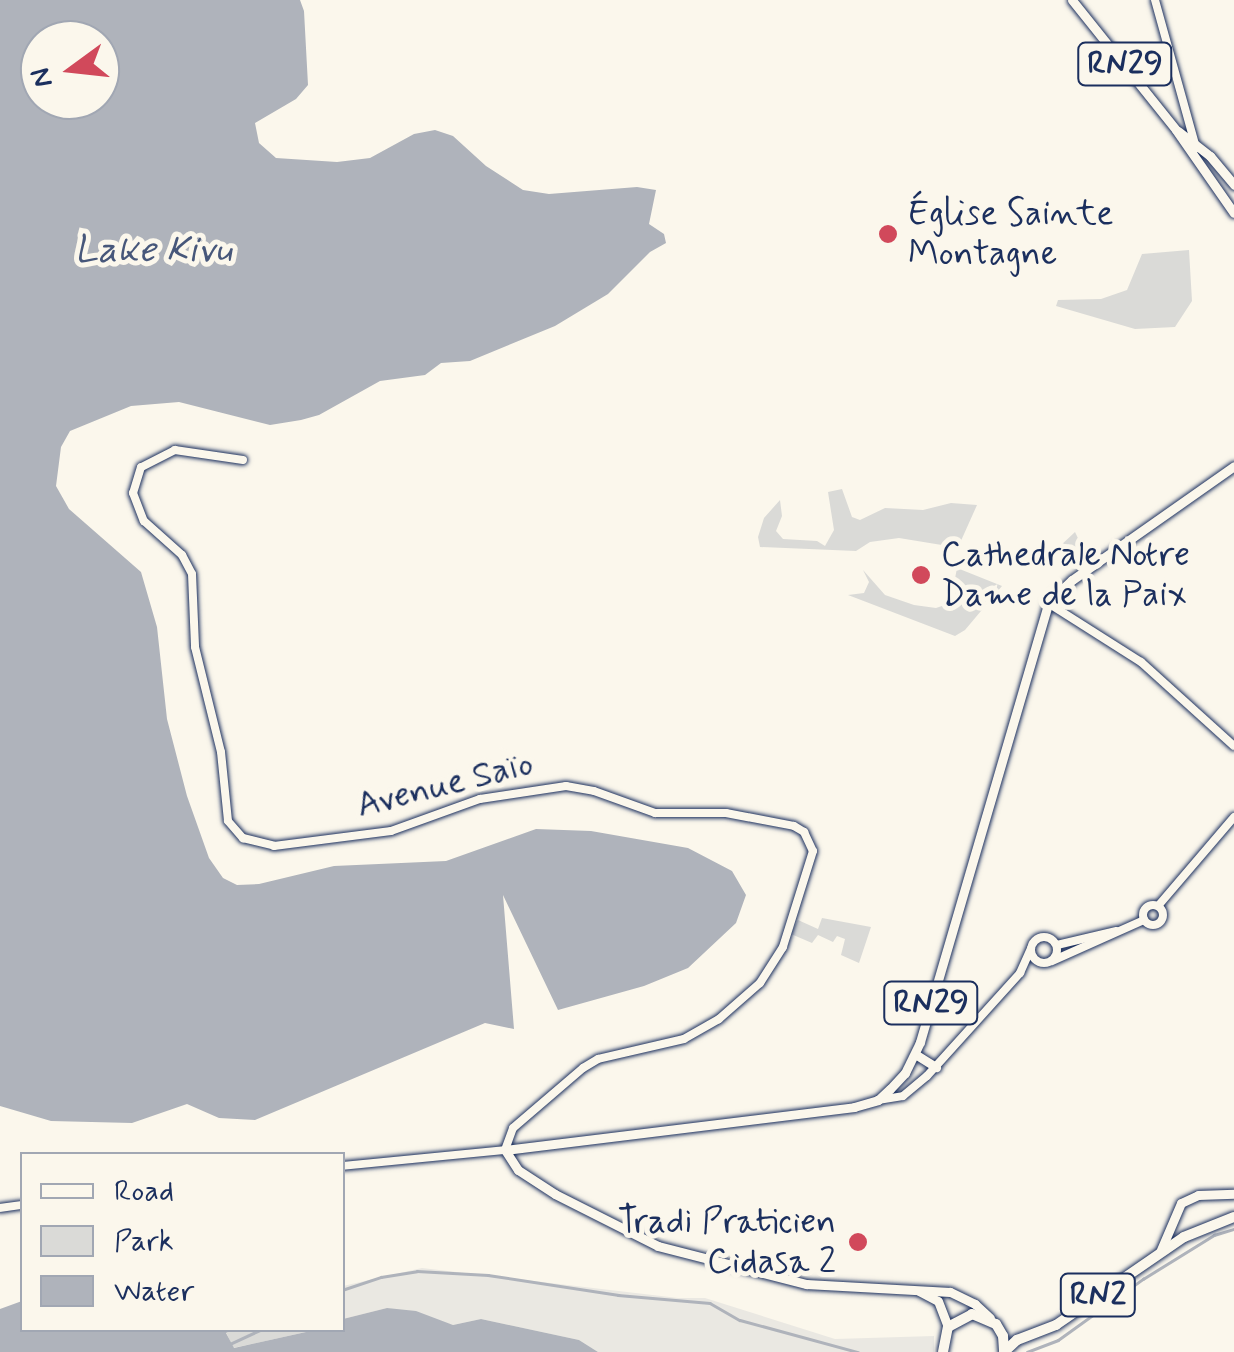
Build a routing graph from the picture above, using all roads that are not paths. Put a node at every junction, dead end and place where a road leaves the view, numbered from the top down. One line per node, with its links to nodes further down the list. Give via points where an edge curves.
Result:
1 (1072, 0): 4 (main road, RN29)
2 (1155, 0): 3 (street)
3 (1186, 110): 4 (street); 5 (street)
4 (1185, 140): 5 (main road, RN29); 6 (main road, RN29)
5 (1198, 145): 6 (street); 7 (main road, RN29)
6 (1189, 154): 8 (main road, RN29)
7 (1234, 185)
8 (1234, 213)
9 (242, 460): 24 (street, Avenue Saïo, via 176,450 141,466 134,493 144,521 192,574 195,647 221,752 228,821 242,838 274,846 391,831 480,798 566,786 655,813 726,813 780,823 810,840 798,909 756,987 695,1035 583,1068 512,1128)
10 (1234, 466): 11 (main road)
11 (1048, 603): 12 (street, via 1153,671); 21 (main road, RN29)
12 (1234, 746)
13 (1234, 817): 14 (street)
14 (1158, 906): 15 (street, via 1146,908); 15 (street, via 1164,914 1160,923)
15 (1144, 920): 16 (street)
16 (1116, 931): 17 (street); 19 (street)
17 (1057, 946): 18 (street, via 1042,937); 19 (street)
18 (1031, 948): 19 (street, via 1036,960); 20 (street)
19 (1048, 962): 20 (street)
20 (1020, 973): 22 (street)
21 (915, 1054): 22 (main road); 23 (main road, RN29)
22 (936, 1067): 23 (street, via 902,1096)
23 (878, 1100): 24 (main road)
24 (505, 1150): 25 (street); 29 (main road, via 518,1170 555,1194 658,1246 806,1284)
25 (345, 1166)
26 (1234, 1194): 28 (main road, via 1198,1195 1181,1203)
27 (1234, 1217): 28 (highway, RN2, via 1202,1226)
28 (1160, 1252): 33 (highway, RN2)
29 (916, 1290): 30 (main road, via 950,1292); 31 (main road, via 938,1301)
30 (990, 1318): 31 (highway, via 967,1314); 32 (highway)
31 (948, 1327): 34 (highway)
32 (1002, 1331): 33 (highway, RN2); 35 (highway)
33 (1034, 1334): 35 (highway, RN2)
34 (944, 1352)
35 (1004, 1352)

